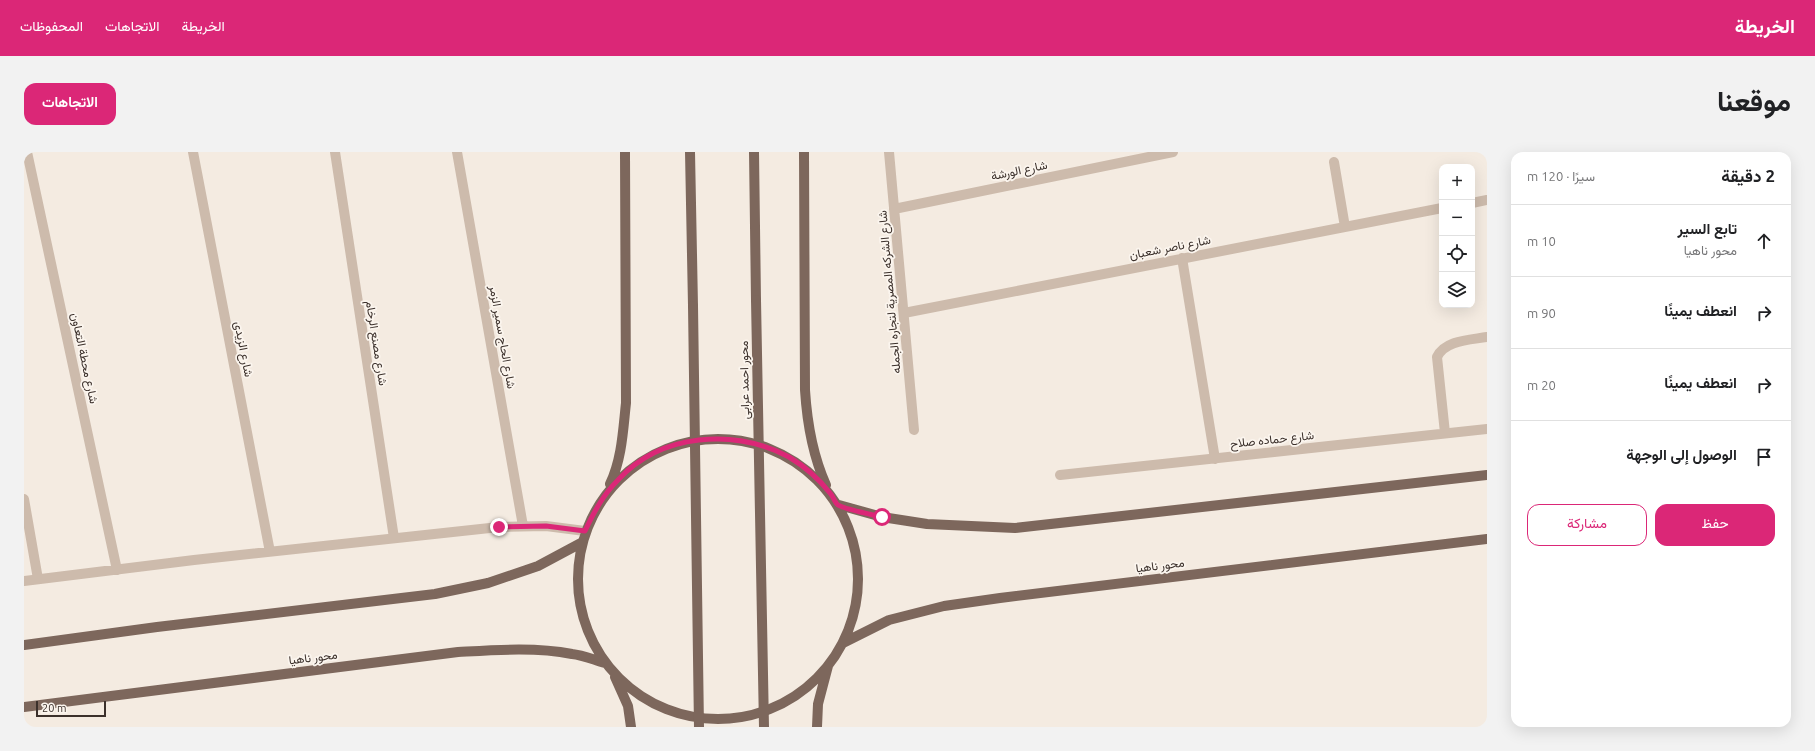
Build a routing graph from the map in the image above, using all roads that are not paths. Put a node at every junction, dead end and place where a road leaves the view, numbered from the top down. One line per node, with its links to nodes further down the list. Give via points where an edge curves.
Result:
1 (27, 152): 36 (street, شارع محطة التعاون)
2 (193, 152): 35 (street, شارع الزيدى)
3 (334, 152): 32 (street, شارع مصنع الرخام)
4 (457, 152): 30 (street, شارع الحاج سمير الزمر)
5 (626, 152): 28 (main road, via 626,403 616,471)
6 (690, 152): 46 (main road, bridge)
7 (754, 152): 47 (main road, محور احمد عرابى, bridge)
8 (804, 152): 26 (main road, via 807,417 818,467)
9 (889, 152): 14 (street, شارع الشركه المصرية لتجاره الجمله)
10 (1173, 152): 14 (street, شارع الورشة)
11 (1334, 162): 16 (street)
12 (1487, 200): 13 (street)
13 (1475, 202)
14 (894, 209): 18 (street, شارع الشركه المصرية لتجاره الجمله)
15 (1439, 209): 16 (street, شارع ناصر شعبان)
16 (1345, 227): 17 (street, شارع ناصر شعبان)
17 (1182, 258): 18 (street, شارع ناصر شعبان); 23 (street)
18 (904, 313): 21 (street, شارع الشركه المصرية لتجاره الجمله)
19 (1487, 337): 22 (street, via 1450,344 1444,347 1437,357)
20 (1487, 429): 22 (street, شارع حماده صلاح)
21 (914, 430)
22 (1445, 434): 23 (street, شارع حماده صلاح)
23 (1215, 459): 25 (street, شارع حماده صلاح)
24 (1487, 475): 29 (main road, via 1015,528 927,524 882,517)
25 (1060, 476)
26 (830, 493): 28 (main road, via 811,473 790,458 766,446 714,438 662,450 639,462 618,479); 29 (main road)
27 (24, 499): 37 (street)
28 (602, 499): 31 (main road)
29 (838, 505): 39 (main road, via 853,538 859,574 856,609)
30 (523, 526): 31 (street); 32 (street)
31 (585, 531): 34 (main road)
32 (394, 538): 35 (street)
33 (1487, 539): 39 (main road, محور ناهيا, via 944,606 889,620)
34 (582, 543): 40 (main road, via 538,566 488,583 435,594); 41 (main road, via 577,574 579,606 589,636)
35 (270, 552): 36 (street)
36 (117, 570): 37 (street)
37 (38, 579): 38 (street)
38 (24, 581)
39 (843, 643): 42 (main road)
40 (24, 645)
41 (605, 663): 43 (main road); 44 (main road, محور ناهيا, via 573,654 535,650 458,652)
42 (829, 665): 43 (main road, via 810,685 788,700 763,711 736,718 710,719 682,714 657,705 634,692); 48 (main road, via 818,704)
43 (614, 673): 45 (main road, via 628,706)
44 (24, 707)
45 (631, 727)
46 (699, 727)
47 (764, 727)
48 (817, 727)

